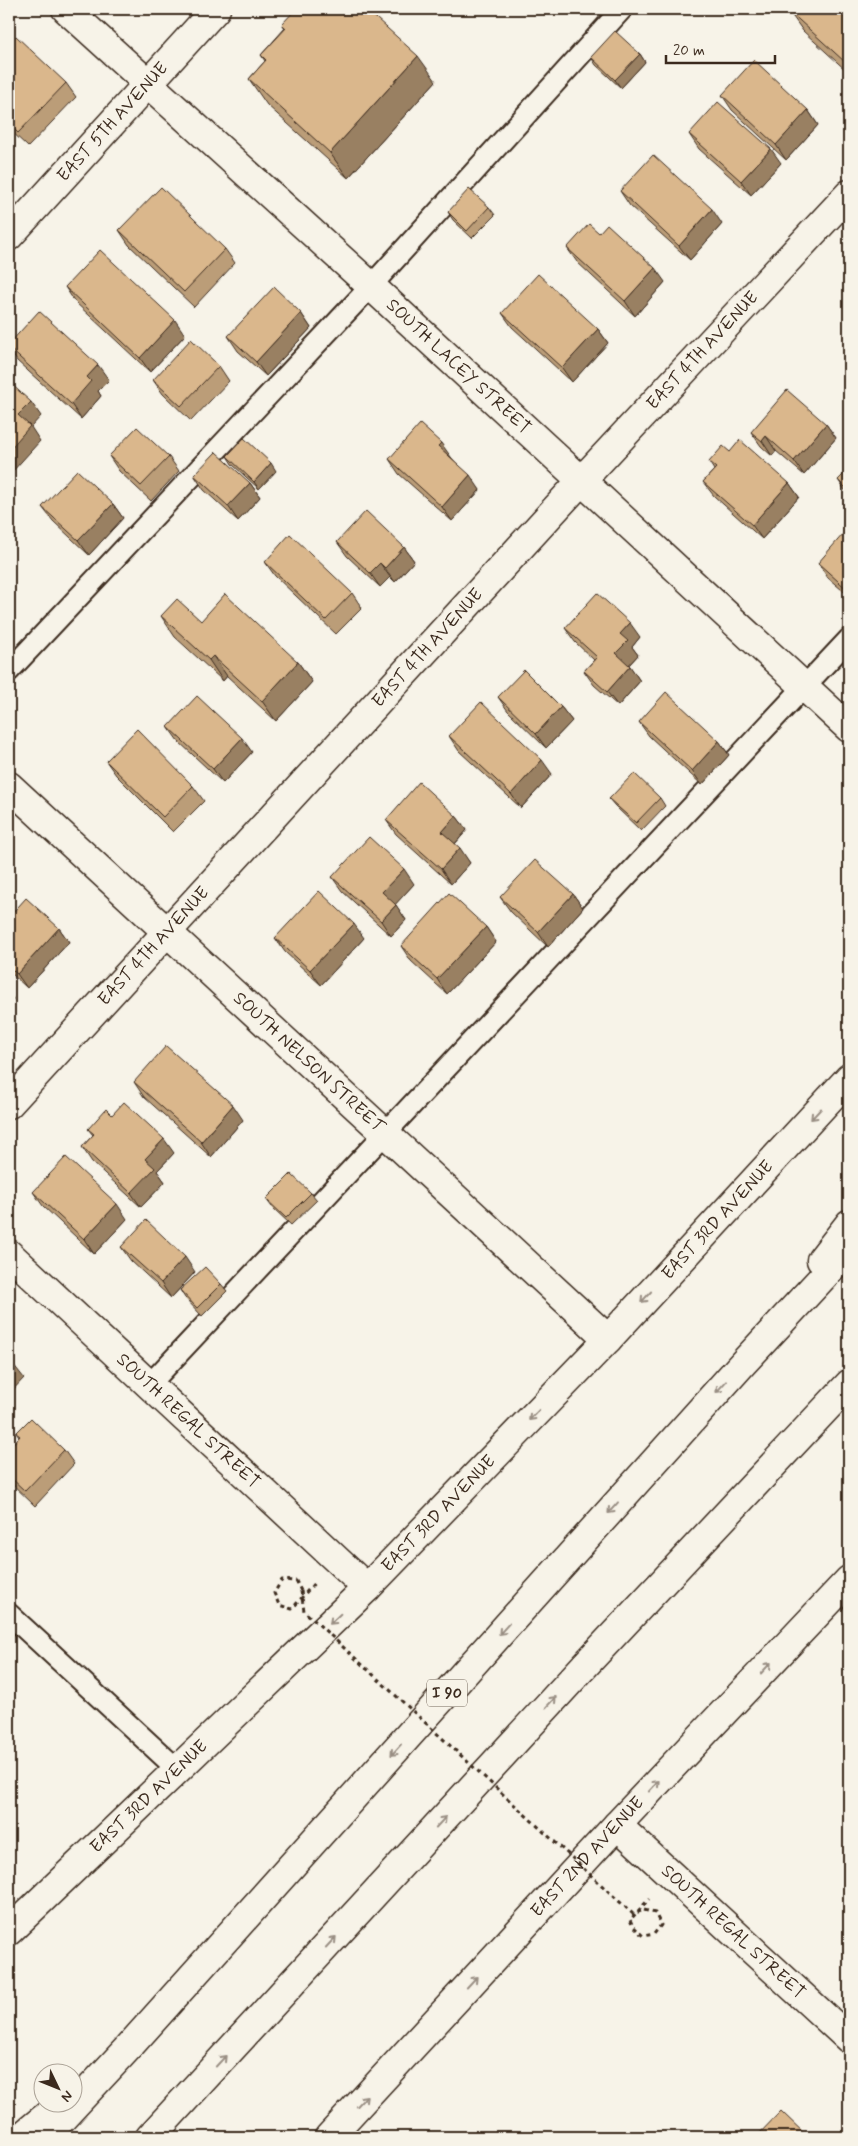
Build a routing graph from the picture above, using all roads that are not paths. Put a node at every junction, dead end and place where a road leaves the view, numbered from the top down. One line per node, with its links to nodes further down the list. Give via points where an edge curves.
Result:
1 (66, 9): 4 (main road, SOUTH LACEY STREET)
2 (216, 9): 4 (main road, EAST 5TH AVENUE)
3 (622, 9): 7 (lane)
4 (148, 84): 6 (main road, EAST 5TH AVENUE); 7 (main road, SOUTH LACEY STREET)
5 (849, 194): 8 (main road, EAST 4TH AVENUE)
6 (9, 236)
7 (371, 286): 8 (main road, SOUTH LACEY STREET); 10 (lane)
8 (582, 480): 11 (main road, SOUTH LACEY STREET); 14 (main road, EAST 4TH AVENUE)
9 (849, 639): 11 (lane)
10 (9, 671)
11 (805, 688): 12 (main road, SOUTH LACEY STREET); 17 (lane)
12 (849, 728)
13 (9, 786): 14 (main road, SOUTH NELSON STREET)
14 (168, 933): 16 (main road, EAST 4TH AVENUE); 17 (main road, SOUTH NELSON STREET)
15 (849, 1078): 21 (main road, EAST 3RD AVENUE, one-way to 21)
16 (9, 1104)
17 (384, 1132): 21 (main road, SOUTH NELSON STREET); 23 (lane)
18 (849, 1224): 22 (main road)
19 (849, 1249): 22 (main road, I 90)
20 (9, 1254): 23 (main road, SOUTH REGAL STREET)
21 (608, 1338): 28 (main road, EAST 3RD AVENUE, one-way to 28)
22 (743, 1363): 34 (main road, I 90, one-way to 34)
23 (149, 1384): 28 (main road, SOUTH REGAL STREET)
24 (849, 1384): 26 (main road)
25 (849, 1397): 26 (main road)
26 (822, 1414): 36 (main road, one-way to 26, via 588,1662)
27 (849, 1580): 31 (main road, EAST 2ND AVENUE, one-way to 27)
28 (367, 1588): 30 (main road, EAST 3RD AVENUE, one-way to 30)
29 (9, 1614): 30 (lane)
30 (178, 1770): 32 (main road, EAST 3RD AVENUE)
31 (617, 1825): 33 (main road, SOUTH REGAL STREET); 42 (main road, EAST 2ND AVENUE, one-way to 31)
32 (9, 1932)
33 (848, 2034)
34 (127, 2049): 35 (main road); 39 (main road, I 90)
35 (82, 2086)
36 (188, 2097): 40 (main road); 41 (main road)
37 (50, 2114): 38 (main road)
38 (21, 2137)
39 (45, 2137)
40 (150, 2137)
41 (170, 2137)
42 (328, 2137)

